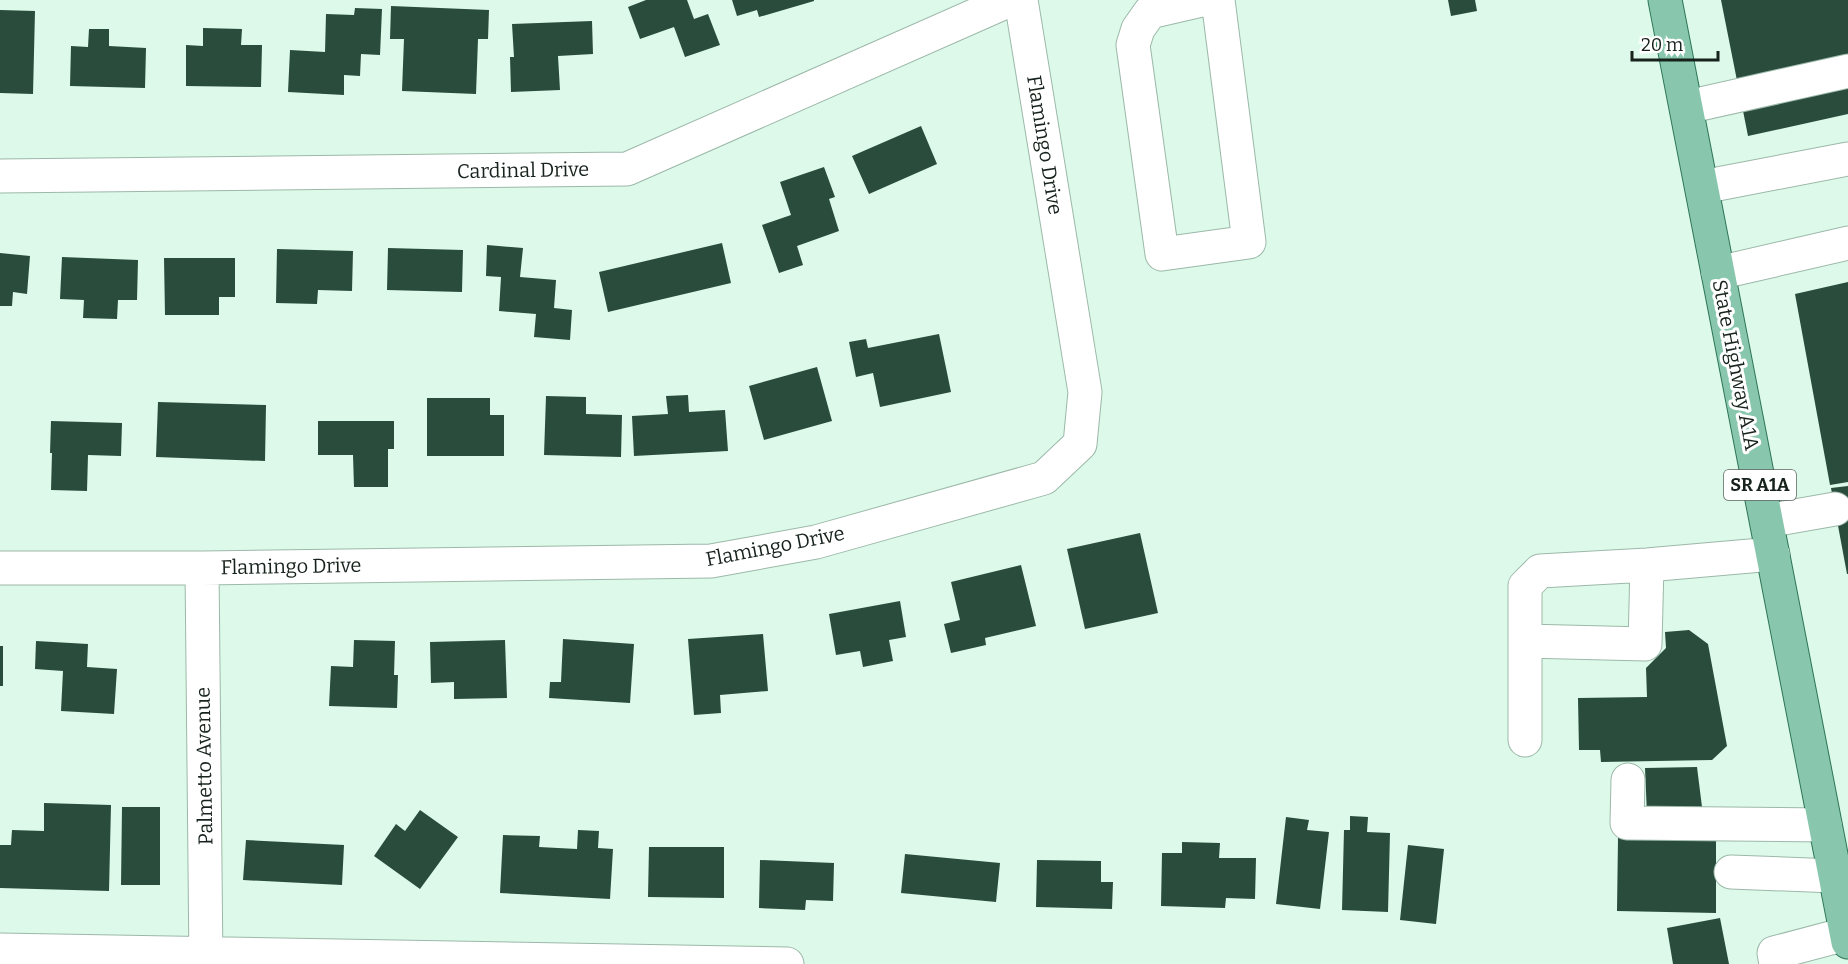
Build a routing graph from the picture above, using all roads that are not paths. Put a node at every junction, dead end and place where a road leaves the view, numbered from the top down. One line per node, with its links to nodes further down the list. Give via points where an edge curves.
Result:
1 (1010, 0): 9 (street, Cardinal Drive, via 627,169)
2 (1021, 0): 18 (street, Flamingo Drive, via 1085,392 1080,444 1044,478 816,542 711,561)
3 (1202, 0): 4 (street, via 1150,12 1133,45 1162,254 1249,242)
4 (1218, 0)
5 (1665, 0): 7 (main road, State Highway A1A / SR A1A)
6 (1848, 71): 7 (street)
7 (1687, 107): 10 (main road, State Highway A1A / SR A1A)
8 (1848, 159): 10 (street)
9 (0, 176)
10 (1702, 187): 12 (main road, State Highway A1A / SR A1A)
11 (1848, 243): 12 (street)
12 (1718, 273): 14 (main road, State Highway A1A / SR A1A)
13 (1835, 509): 14 (street)
14 (1767, 521): 15 (main road, State Highway A1A / SR A1A)
15 (1773, 554): 16 (street); 22 (main road, State Highway A1A / SR A1A)
16 (1647, 565): 19 (street, via 1540,571 1525,586); 19 (street, via 1645,644)
17 (0, 568): 18 (street, Flamingo Drive)
18 (202, 568): 27 (street, Palmetto Avenue)
19 (1525, 641): 20 (street)
20 (1525, 740)
21 (1628, 780): 22 (street, via 1627,823)
22 (1826, 825): 24 (main road, State Highway A1A / SR A1A)
23 (1731, 872): 24 (street)
24 (1835, 876): 25 (main road, State Highway A1A / SR A1A)
25 (1847, 938): 29 (street, via 1774,953)
26 (0, 950): 27 (street)
27 (206, 959): 28 (street)
28 (787, 964)
29 (1776, 964)

